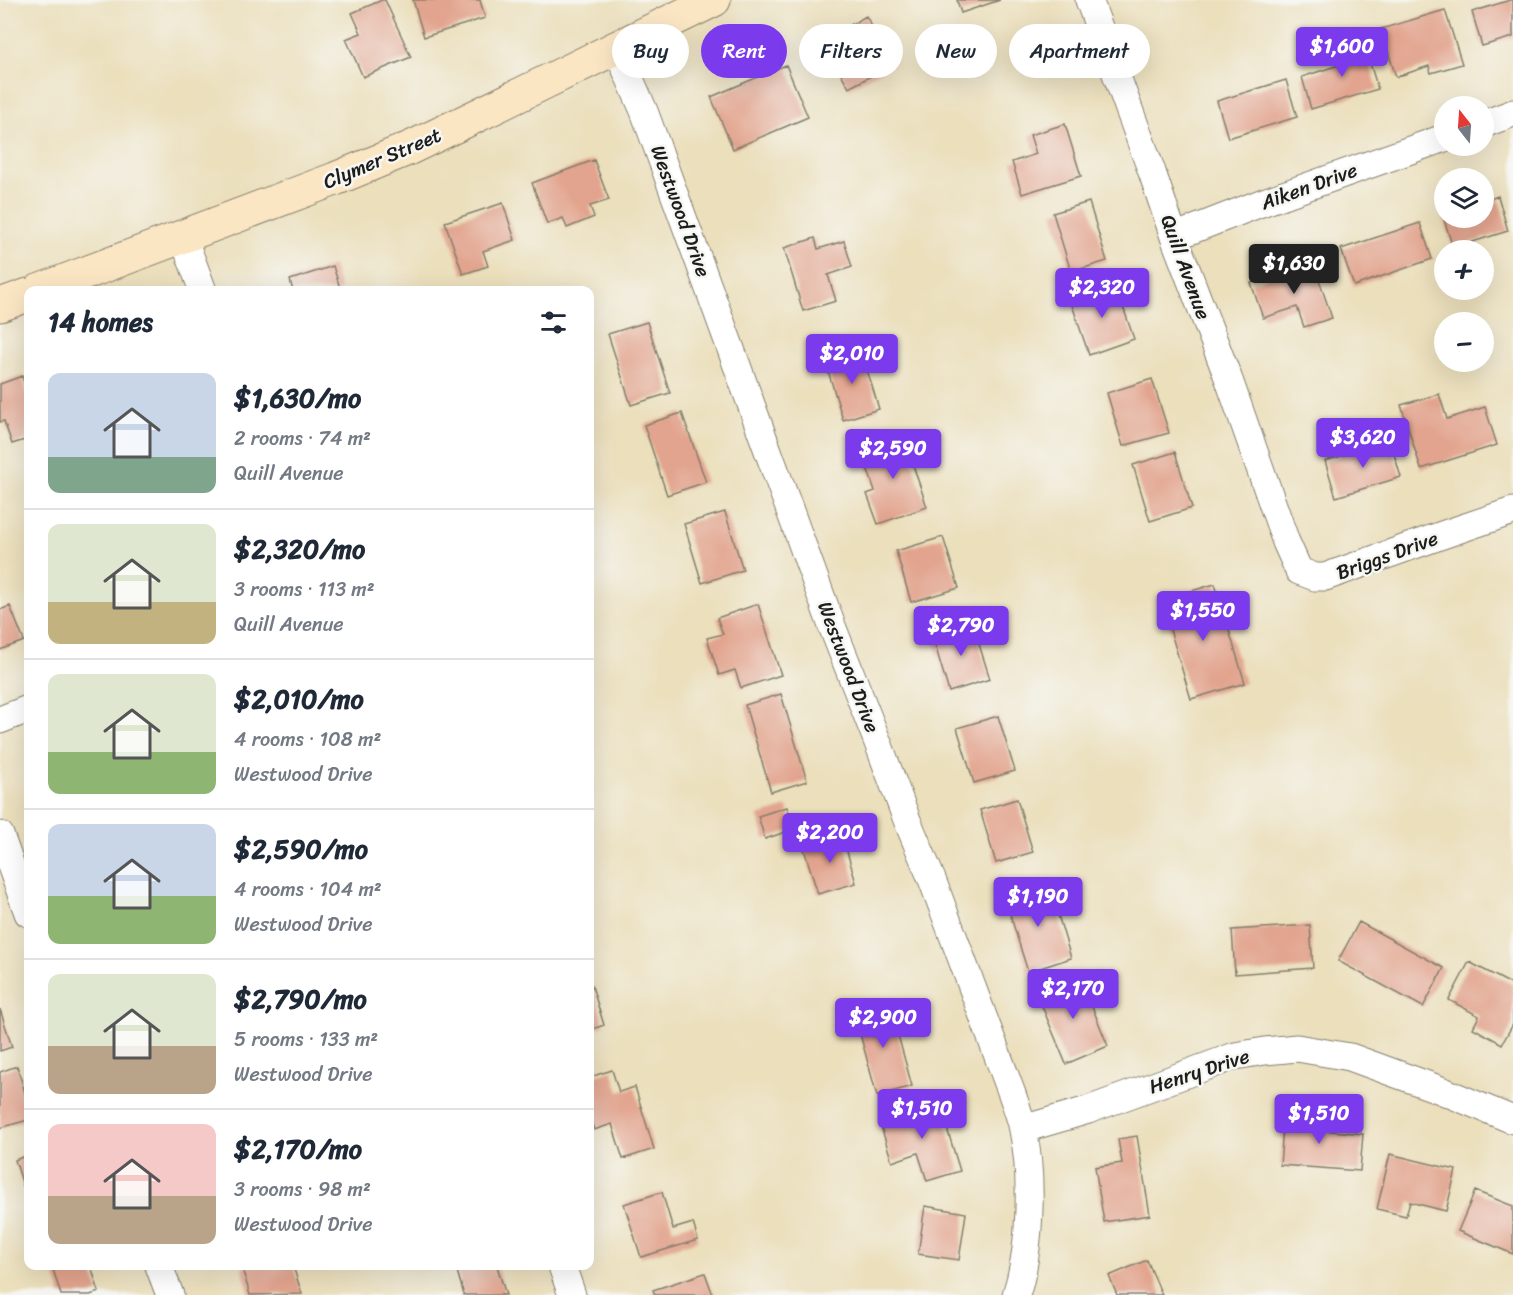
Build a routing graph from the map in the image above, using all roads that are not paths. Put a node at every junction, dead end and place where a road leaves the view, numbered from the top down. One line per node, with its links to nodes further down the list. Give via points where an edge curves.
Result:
1 (714, 0): 3 (street, Clymer Street)
2 (1089, 0): 10 (street, Quill Avenue)
3 (664, 24)
4 (612, 49): 9 (street, Clymer Street, via 410,148)
5 (630, 78): 22 (street, Westwood Drive)
6 (1513, 113): 7 (street)
7 (1494, 120)
8 (1434, 142): 10 (street, Aiken Drive)
9 (183, 237): 11 (street, Clymer Street); 12 (street)
10 (1174, 237): 16 (street, Quill Avenue)
11 (52, 286)
12 (201, 286)
13 (24, 296): 14 (street)
14 (0, 305)
15 (1513, 511): 16 (street, Briggs Drive, via 1325,577 1299,571)
16 (1283, 533)
17 (24, 711): 18 (street)
18 (0, 720)
19 (0, 835): 20 (street)
20 (24, 902)
21 (1513, 1120): 22 (street, Henry Drive, via 1350,1057 1297,1048 1235,1056 1088,1110)
22 (1023, 1129): 27 (street, Westwood Drive, via 1029,1202 1026,1248)
23 (161, 1270): 25 (street)
24 (563, 1270): 26 (street)
25 (170, 1295)
26 (572, 1295)
27 (1016, 1295)

